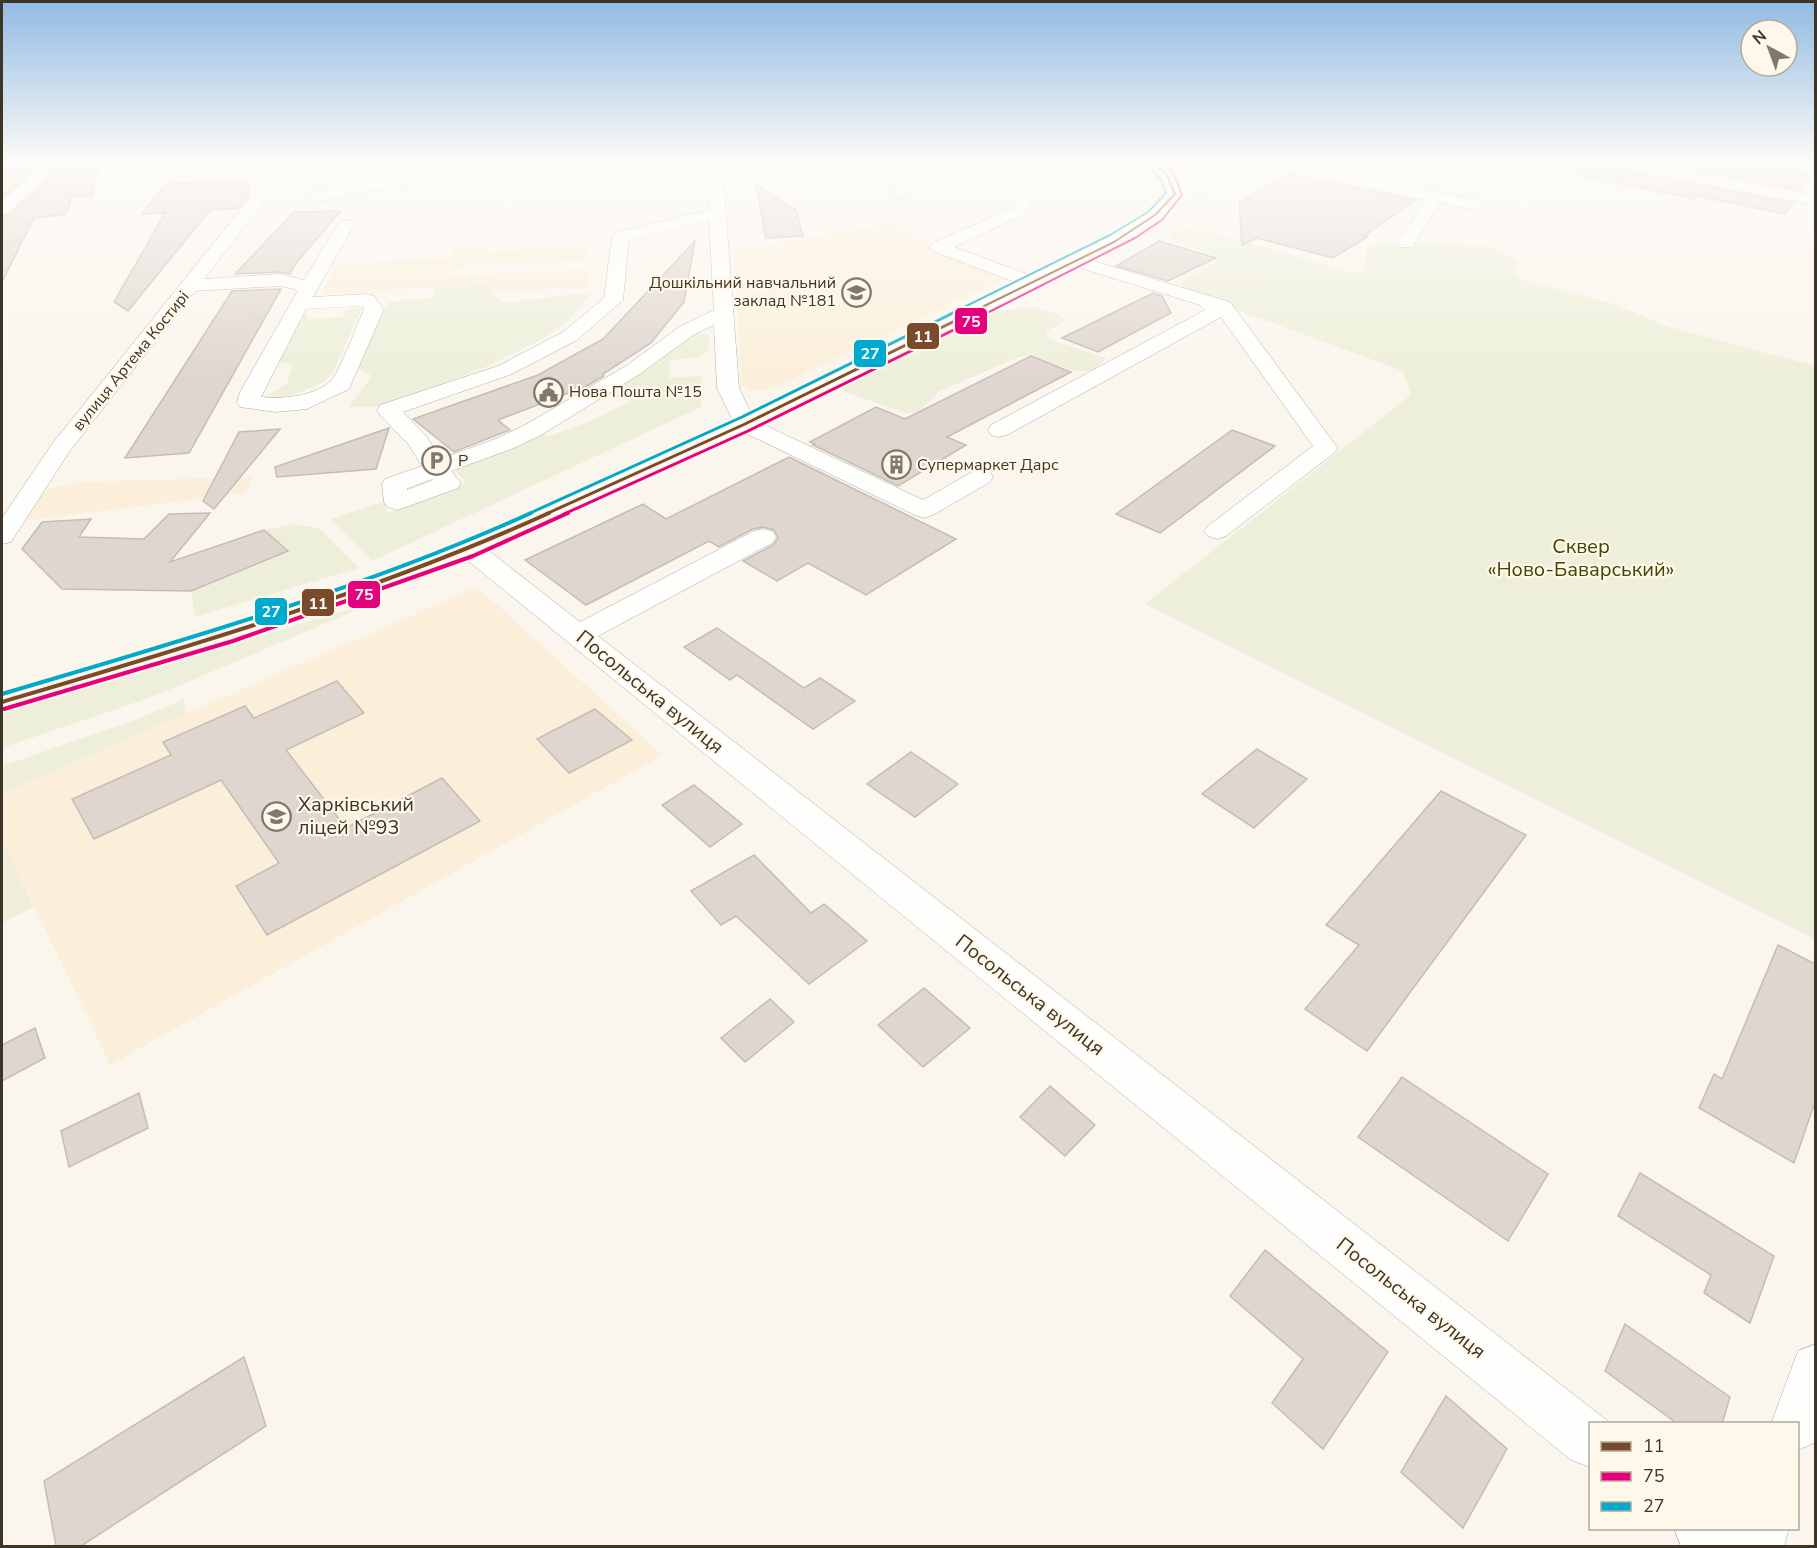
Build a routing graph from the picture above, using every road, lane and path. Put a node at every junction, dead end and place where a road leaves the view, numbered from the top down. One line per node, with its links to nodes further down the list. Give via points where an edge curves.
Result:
1 (231, 233): 11 (street, вулиця Артема Костирі)
2 (341, 233): 12 (street)
3 (636, 233): 14 (street, via 621,237 613,300 570,336 505,370 388,410 418,441 436,469 506,443 567,411 686,331)
4 (718, 233): 14 (street)
5 (970, 233): 10 (street, via 939,247)
6 (1126, 233): 9 (street)
7 (1412, 233): 8 (street)
8 (1406, 243)
9 (1077, 261): 10 (street); 13 (street)
10 (1033, 283): 19 (street)
11 (190, 285): 12 (street, via 279,280 303,285); 23 (street, вулиця Артема Костирі, via 60,449)
12 (303, 298): 12 (street, via 251,392 249,402 307,402 340,384 374,309 367,300)
13 (1207, 301): 20 (street, via 1216,312); 22 (street, via 1223,306 1326,448)
14 (723, 313): 15 (street)
15 (725, 343): 16 (street); 18 (street)
16 (705, 356)
17 (706, 378): 18 (street)
18 (728, 388): 19 (street)
19 (745, 424): 21 (street, via 924,510); 25 (street)
20 (999, 430)
21 (981, 477)
22 (1217, 531)
23 (2, 536)
24 (763, 537): 26 (street)
25 (470, 549): 26 (street, Посольська вулиця); 27 (street, via 230,634)
26 (578, 635): 30 (street, Посольська вулиця)
27 (2, 702)
28 (1815, 1369): 29 (street)
29 (1798, 1422)
30 (1589, 1440)
31 (1704, 1530): 33 (street)
32 (1761, 1530): 34 (street)
33 (1724, 1546)
34 (1756, 1546)

